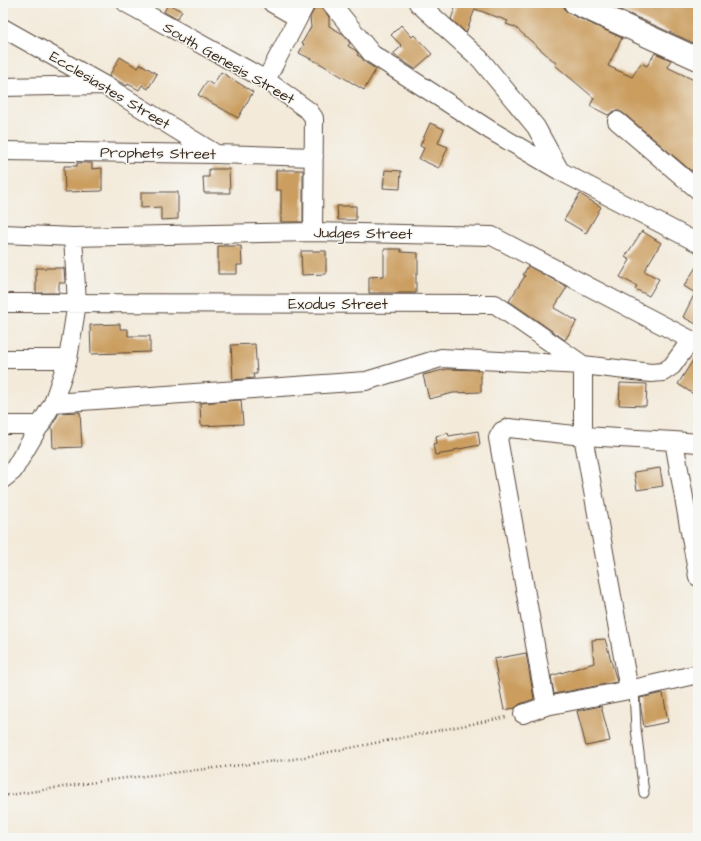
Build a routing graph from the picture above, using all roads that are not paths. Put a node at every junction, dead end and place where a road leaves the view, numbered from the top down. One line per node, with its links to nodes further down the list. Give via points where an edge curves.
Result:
1 (126, 3): 9 (street, South Genesis Street)
2 (272, 3): 6 (street)
3 (331, 3): 16 (street, via 372,54 490,130)
4 (418, 3): 16 (street, via 480,59 536,127)
5 (575, 3): 8 (street)
6 (302, 10): 9 (street)
7 (3, 28): 10 (street, Ecclesiastes Street)
8 (698, 58)
9 (266, 80): 15 (street, South Genesis Street, via 309,111 314,118)
10 (104, 85): 11 (street); 14 (street, Ecclesiastes Street)
11 (3, 87)
12 (617, 121): 17 (street)
13 (3, 151): 14 (street, Prophets Street)
14 (216, 154): 15 (street, Prophets Street)
15 (314, 157): 18 (street, South Genesis Street)
16 (560, 171): 21 (street)
17 (698, 190)
18 (313, 232): 20 (street, Judges Street); 24 (street, Judges Street, via 492,236)
19 (3, 234): 20 (street, Judges Street)
20 (73, 237): 23 (street)
21 (698, 243)
22 (3, 303): 23 (street, Exodus Street)
23 (78, 303): 26 (street); 27 (street, Exodus Street, via 495,304)
24 (694, 341): 27 (street, via 672,366 663,372 651,373)
25 (3, 359): 26 (street)
26 (68, 359): 28 (street)
27 (582, 365): 28 (street, via 441,358 366,381); 31 (street)
28 (53, 403): 30 (street)
29 (3, 425): 30 (street)
30 (41, 425): 34 (street, via 13,472)
31 (583, 436): 32 (street); 37 (street); 38 (street, via 509,428 502,431 498,438)
32 (674, 441): 33 (street); 35 (street)
33 (698, 443)
34 (3, 479)
35 (698, 577)
36 (698, 674): 37 (street)
37 (632, 689): 38 (street); 40 (lane)
38 (546, 706): 39 (street)
39 (523, 714)
40 (644, 793)

